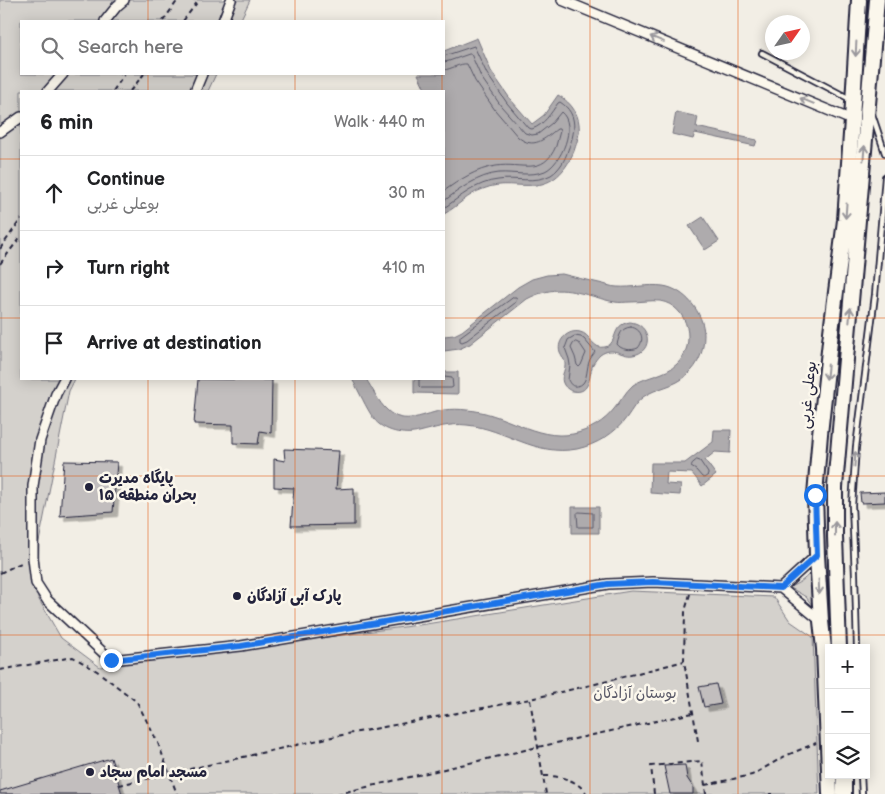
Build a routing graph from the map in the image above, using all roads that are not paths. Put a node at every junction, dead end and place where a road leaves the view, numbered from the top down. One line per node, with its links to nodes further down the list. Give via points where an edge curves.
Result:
1 (124, 0): 6 (street)
2 (231, 0): 7 (street)
3 (562, 0): 16 (street, one-way to 3)
4 (859, 0): 13 (main road, بوعلی غربی, one-way to 13)
5 (878, 0): 14 (main road)
6 (106, 20)
7 (222, 20)
8 (762, 53): 13 (lane)
9 (62, 75): 11 (street)
10 (202, 75): 12 (street)
11 (49, 90)
12 (195, 90)
13 (854, 101): 16 (main road, بوعلی غربی)
14 (869, 102): 18 (lane); 24 (main road, one-way to 14, via 835,486)
15 (20, 118): 17 (street)
16 (852, 120): 21 (main road, بوعلی غربی, one-way to 21, via 845,220 816,486)
17 (0, 132)
18 (885, 153)
19 (885, 177): 25 (lane, one-way to 19, via 852,505)
20 (63, 380): 22 (street, via 40,440 33,486 36,583 47,600 111,660 241,646 608,584 653,582)
21 (817, 555): 22 (street); 23 (main road, بوعلی غربی, one-way to 23)
22 (781, 588): 23 (street)
23 (821, 621): 28 (main road, بوعلی غربی)
24 (839, 644)
25 (857, 644)
26 (844, 779): 29 (main road)
27 (861, 779): 30 (lane)
28 (830, 794)
29 (844, 794)
30 (862, 794)

